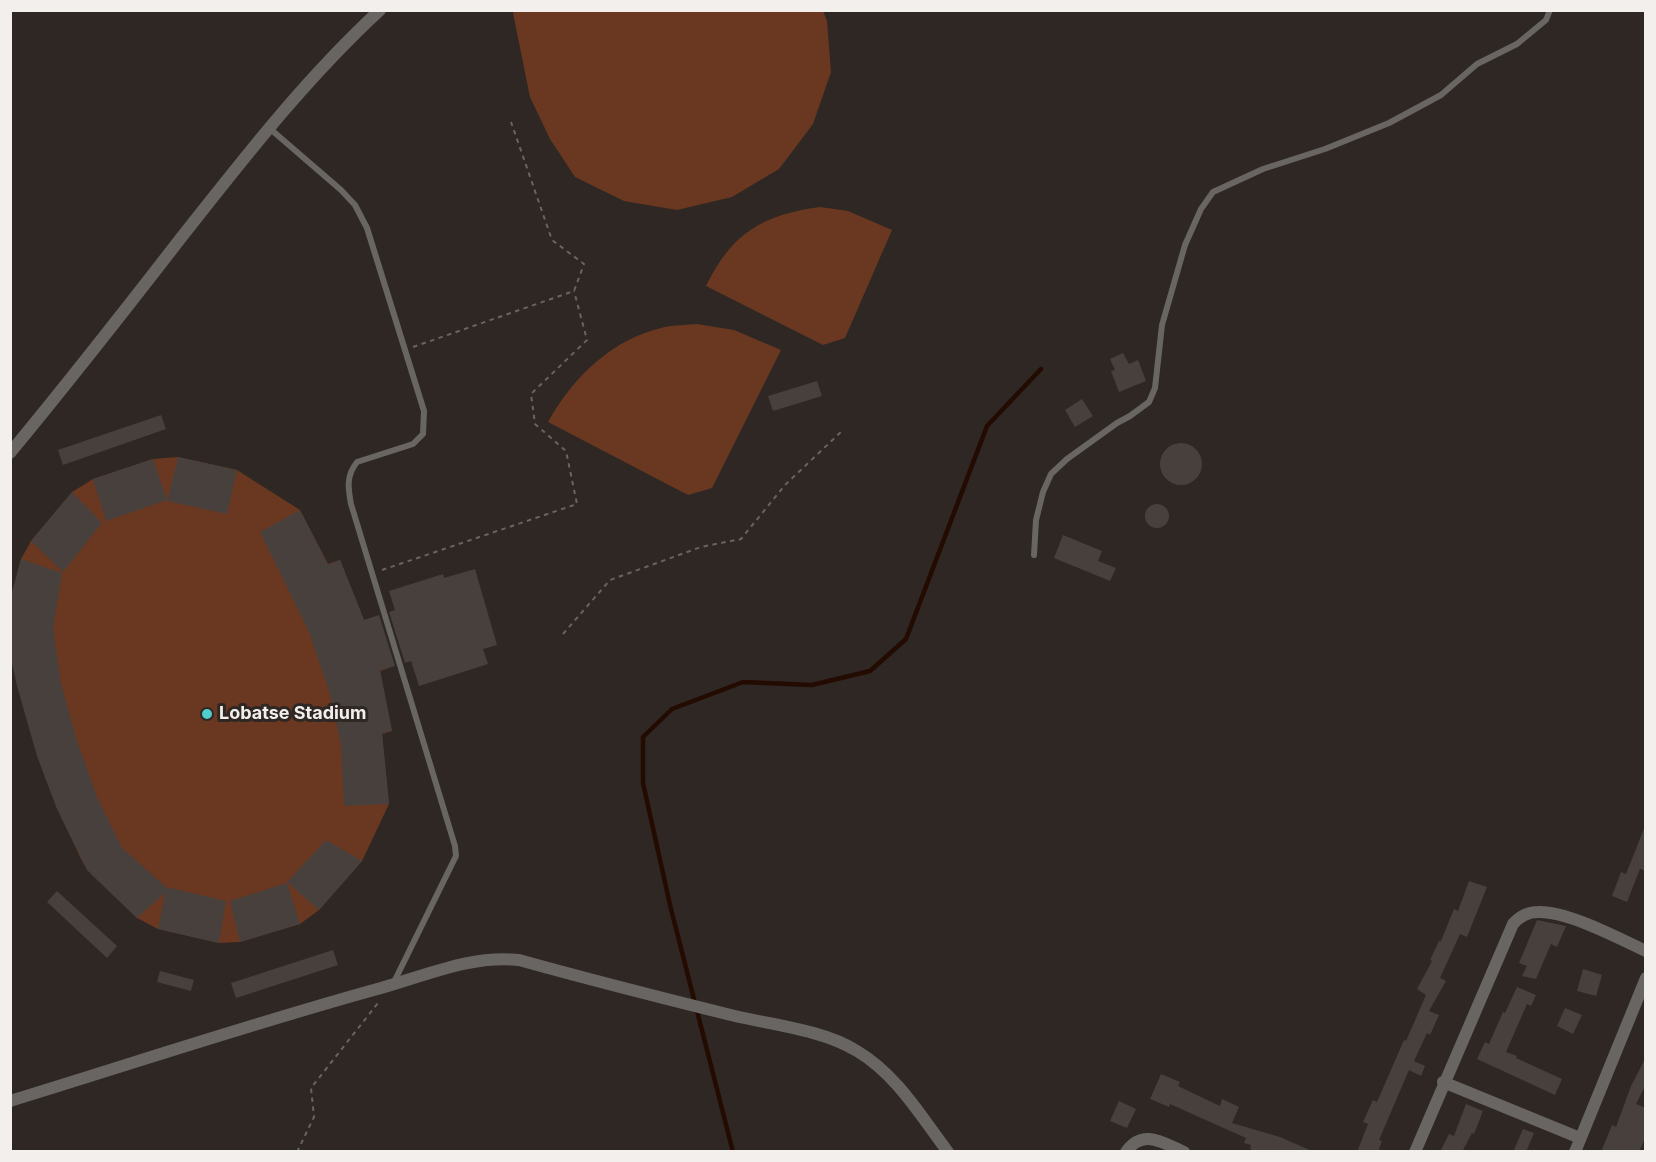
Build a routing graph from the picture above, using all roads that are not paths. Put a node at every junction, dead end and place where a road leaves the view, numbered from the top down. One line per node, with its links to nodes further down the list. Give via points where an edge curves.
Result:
1 (380, 10): 3 (street)
2 (1550, 10): 5 (lane, via 1545,20 1517,44 1477,64 1441,95 1389,123 1213,192 1185,244 1162,325 1155,388 1149,402 1075,453 1052,474 1042,492)
3 (268, 128): 4 (street); 8 (lane, via 355,206 367,228 424,411 423,434 413,444 357,462 348,482 351,504 456,856)
4 (10, 453)
5 (1034, 555)
6 (1646, 951): 10 (street, via 1559,915 1539,912 1519,917)
7 (1646, 978): 9 (street)
8 (393, 985): 11 (street); 13 (street, via 464,963 519,960 831,1039 874,1062 910,1099)
9 (1642, 998): 12 (street)
10 (1443, 1082): 12 (street); 16 (street)
11 (10, 1101)
12 (1580, 1138): 17 (street)
13 (948, 1152)
14 (1126, 1152): 15 (street, via 1134,1141 1149,1138)
15 (1184, 1152)
16 (1415, 1152)
17 (1575, 1152)

